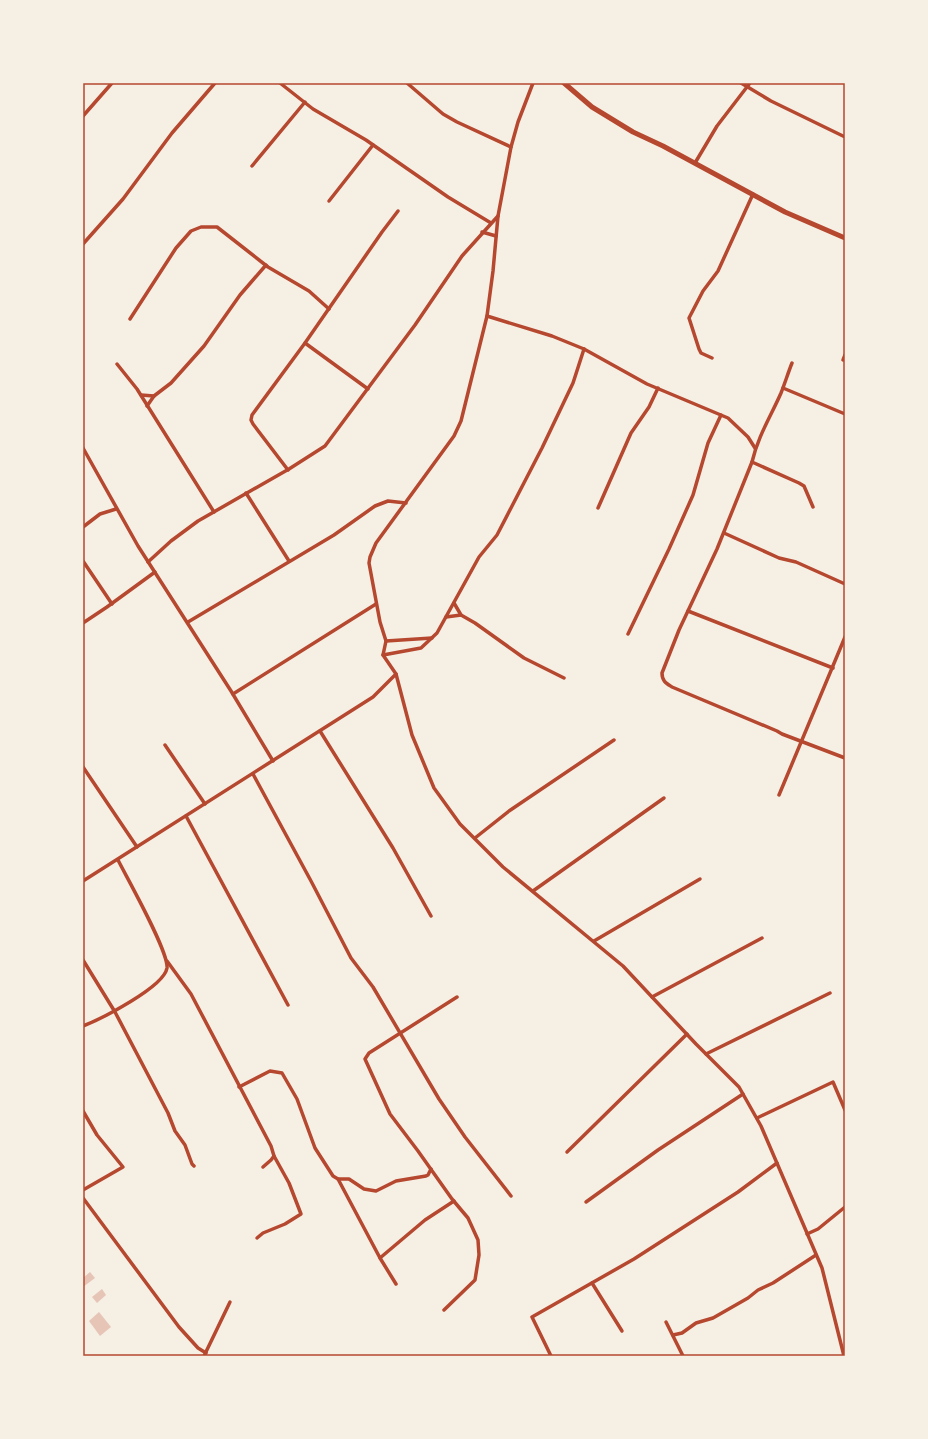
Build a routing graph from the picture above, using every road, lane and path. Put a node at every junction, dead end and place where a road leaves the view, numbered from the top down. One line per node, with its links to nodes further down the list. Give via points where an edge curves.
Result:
1 (112, 83): 11 (street)
2 (215, 83): 25 (street, via 172,133 123,199)
3 (280, 83): 10 (street)
4 (407, 83): 14 (street, via 443,114)
5 (532, 83): 14 (street)
6 (564, 83): 15 (main road, via 612,120)
7 (741, 83): 9 (street)
8 (750, 83): 9 (street)
9 (747, 87): 12 (street); 15 (street, via 717,126)
10 (305, 102): 13 (street); 16 (street)
11 (83, 116)
12 (845, 137)
13 (373, 145): 18 (street); 21 (street, via 448,197)
14 (511, 147): 20 (street)
15 (694, 163): 17 (main road)
16 (252, 166)
17 (752, 194): 24 (main road, via 785,212); 33 (street, via 718,271 703,291 689,318 699,349)
18 (329, 201)
19 (398, 211): 27 (street)
20 (498, 216): 21 (street); 23 (street)
21 (491, 223): 22 (street)
22 (482, 232): 23 (street); 39 (street, via 462,256)
23 (496, 236): 28 (street)
24 (845, 238)
25 (83, 244)
26 (266, 265): 27 (street, via 308,291); 29 (street, via 217,227 195,228 176,248); 41 (street, via 240,295 204,346 171,383)
27 (329, 309): 30 (street)
28 (487, 316): 31 (street, via 552,336); 50 (street, via 461,421 454,436)
29 (130, 319)
30 (305, 343): 39 (street); 48 (street, via 252,415 251,420)
31 (584, 349): 37 (street); 62 (street, via 573,383 542,448 497,535 479,557)
32 (845, 355): 34 (street)
33 (712, 358)
34 (843, 360)
35 (792, 363): 38 (street)
36 (117, 364): 40 (street)
37 (658, 388): 44 (street); 53 (street, via 649,407 631,433)
38 (783, 388): 43 (street); 46 (street)
39 (368, 389): 48 (street, via 325,446)
40 (141, 395): 41 (street); 42 (street)
41 (154, 396): 42 (street)
42 (147, 406): 54 (street)
43 (845, 414)
44 (721, 415): 46 (street, via 733,422); 70 (street, via 708,443 693,495)
45 (83, 448): 52 (street)
46 (755, 448): 47 (street)
47 (752, 462): 51 (street, via 799,482 804,486); 56 (street)
48 (288, 470): 49 (street)
49 (246, 493): 54 (street); 59 (street)
50 (406, 503): 59 (street, via 388,500 375,506); 64 (street, via 376,543 370,557)
51 (813, 507)
52 (116, 508): 55 (street, via 100,514); 58 (street)
53 (598, 508)
54 (214, 512): 58 (street, via 171,541)
55 (83, 527)
56 (724, 534): 61 (street); 65 (street)
57 (83, 560): 63 (street)
58 (148, 562): 60 (street)
59 (290, 562): 68 (street)
60 (155, 572): 63 (street); 68 (street)
61 (845, 584)
62 (454, 603): 66 (street); 67 (street)
63 (112, 604): 69 (street)
64 (376, 604): 73 (street); 78 (street)
65 (688, 611): 75 (street); 82 (street, via 662,673 665,683)
66 (461, 615): 67 (street); 77 (street, via 524,658)
67 (446, 617): 72 (street)
68 (188, 622): 78 (street)
69 (83, 623)
70 (628, 634)
71 (845, 637): 75 (street)
72 (432, 638): 73 (street); 74 (street, via 421,648)
73 (386, 641): 74 (street)
74 (383, 655): 76 (street)
75 (833, 668): 80 (street)
76 (396, 674): 79 (street, via 374,697); 93 (street, via 412,735 434,788 460,824)
77 (564, 678)
78 (233, 694): 86 (street)
79 (320, 731): 86 (street); 99 (street, via 393,848)
80 (805, 735): 82 (street); 83 (street)
81 (614, 740): 93 (street, via 509,811)
82 (802, 741): 83 (street); 89 (street)
83 (812, 744): 85 (street)
84 (165, 745): 91 (street)
85 (845, 758)
86 (273, 761): 88 (street)
87 (83, 767): 94 (street)
88 (252, 774): 91 (street); 110 (street, via 351,958 373,987)
89 (780, 794)
90 (664, 798): 98 (street)
91 (205, 804): 92 (street)
92 (186, 816): 94 (street); 107 (street)
93 (475, 838): 98 (street, via 503,867)
94 (137, 848): 95 (street)
95 (118, 860): 97 (street); 103 (street)
96 (700, 879): 101 (street)
97 (83, 881)
98 (533, 891): 101 (street)
99 (431, 916)
100 (762, 938): 106 (street)
101 (594, 941): 106 (street, via 623,966)
102 (83, 960): 108 (street)
103 (167, 961): 108 (street, via 166,975 159,982); 113 (street, via 191,994)
104 (830, 993): 112 (street)
105 (457, 997): 110 (street)
106 (652, 997): 111 (street)
107 (288, 1005)
108 (114, 1012): 109 (street); 121 (street)
109 (83, 1026)
110 (400, 1034): 123 (street, via 369,1052 365,1059 390,1114); 126 (street, via 465,1137)
111 (687, 1034): 112 (street); 118 (street)
112 (706, 1054): 114 (street)
113 (240, 1087): 119 (street); 124 (street, via 270,1071 282,1073 297,1099 315,1148 333,1176)
114 (743, 1094): 117 (street); 129 (street, via 658,1150)
115 (845, 1110): 117 (street, via 832,1082)
116 (83, 1111): 125 (street, via 123,1167)
117 (757, 1118): 120 (street)
118 (567, 1152)
119 (274, 1156): 122 (street); 132 (street, via 289,1183 301,1214)
120 (777, 1163): 131 (street); 135 (street, via 738,1192)
121 (194, 1166)
122 (263, 1167)
123 (431, 1169): 124 (street, via 426,1176 396,1181 376,1191 364,1189 349,1179); 128 (street)
124 (338, 1179): 134 (street)
125 (83, 1190)
126 (511, 1196)
127 (83, 1198): 142 (street, via 180,1327)
128 (454, 1201): 134 (street, via 425,1220); 138 (street, via 474,1230 479,1255 475,1280)
129 (586, 1202)
130 (845, 1207): 131 (street, via 818,1229)
131 (807, 1234): 133 (street)
132 (257, 1238)
133 (816, 1255): 141 (street, via 713,1318 696,1323 682,1333); 145 (street, via 822,1268)
134 (380, 1258): 136 (street)
135 (592, 1283): 140 (street); 143 (street, via 532,1317)
136 (396, 1284)
137 (230, 1302): 142 (street)
138 (444, 1310)
139 (666, 1322): 141 (street)
140 (622, 1331)
141 (673, 1335): 144 (street)
142 (205, 1354)
143 (551, 1356)
144 (682, 1356)
145 (844, 1356)

